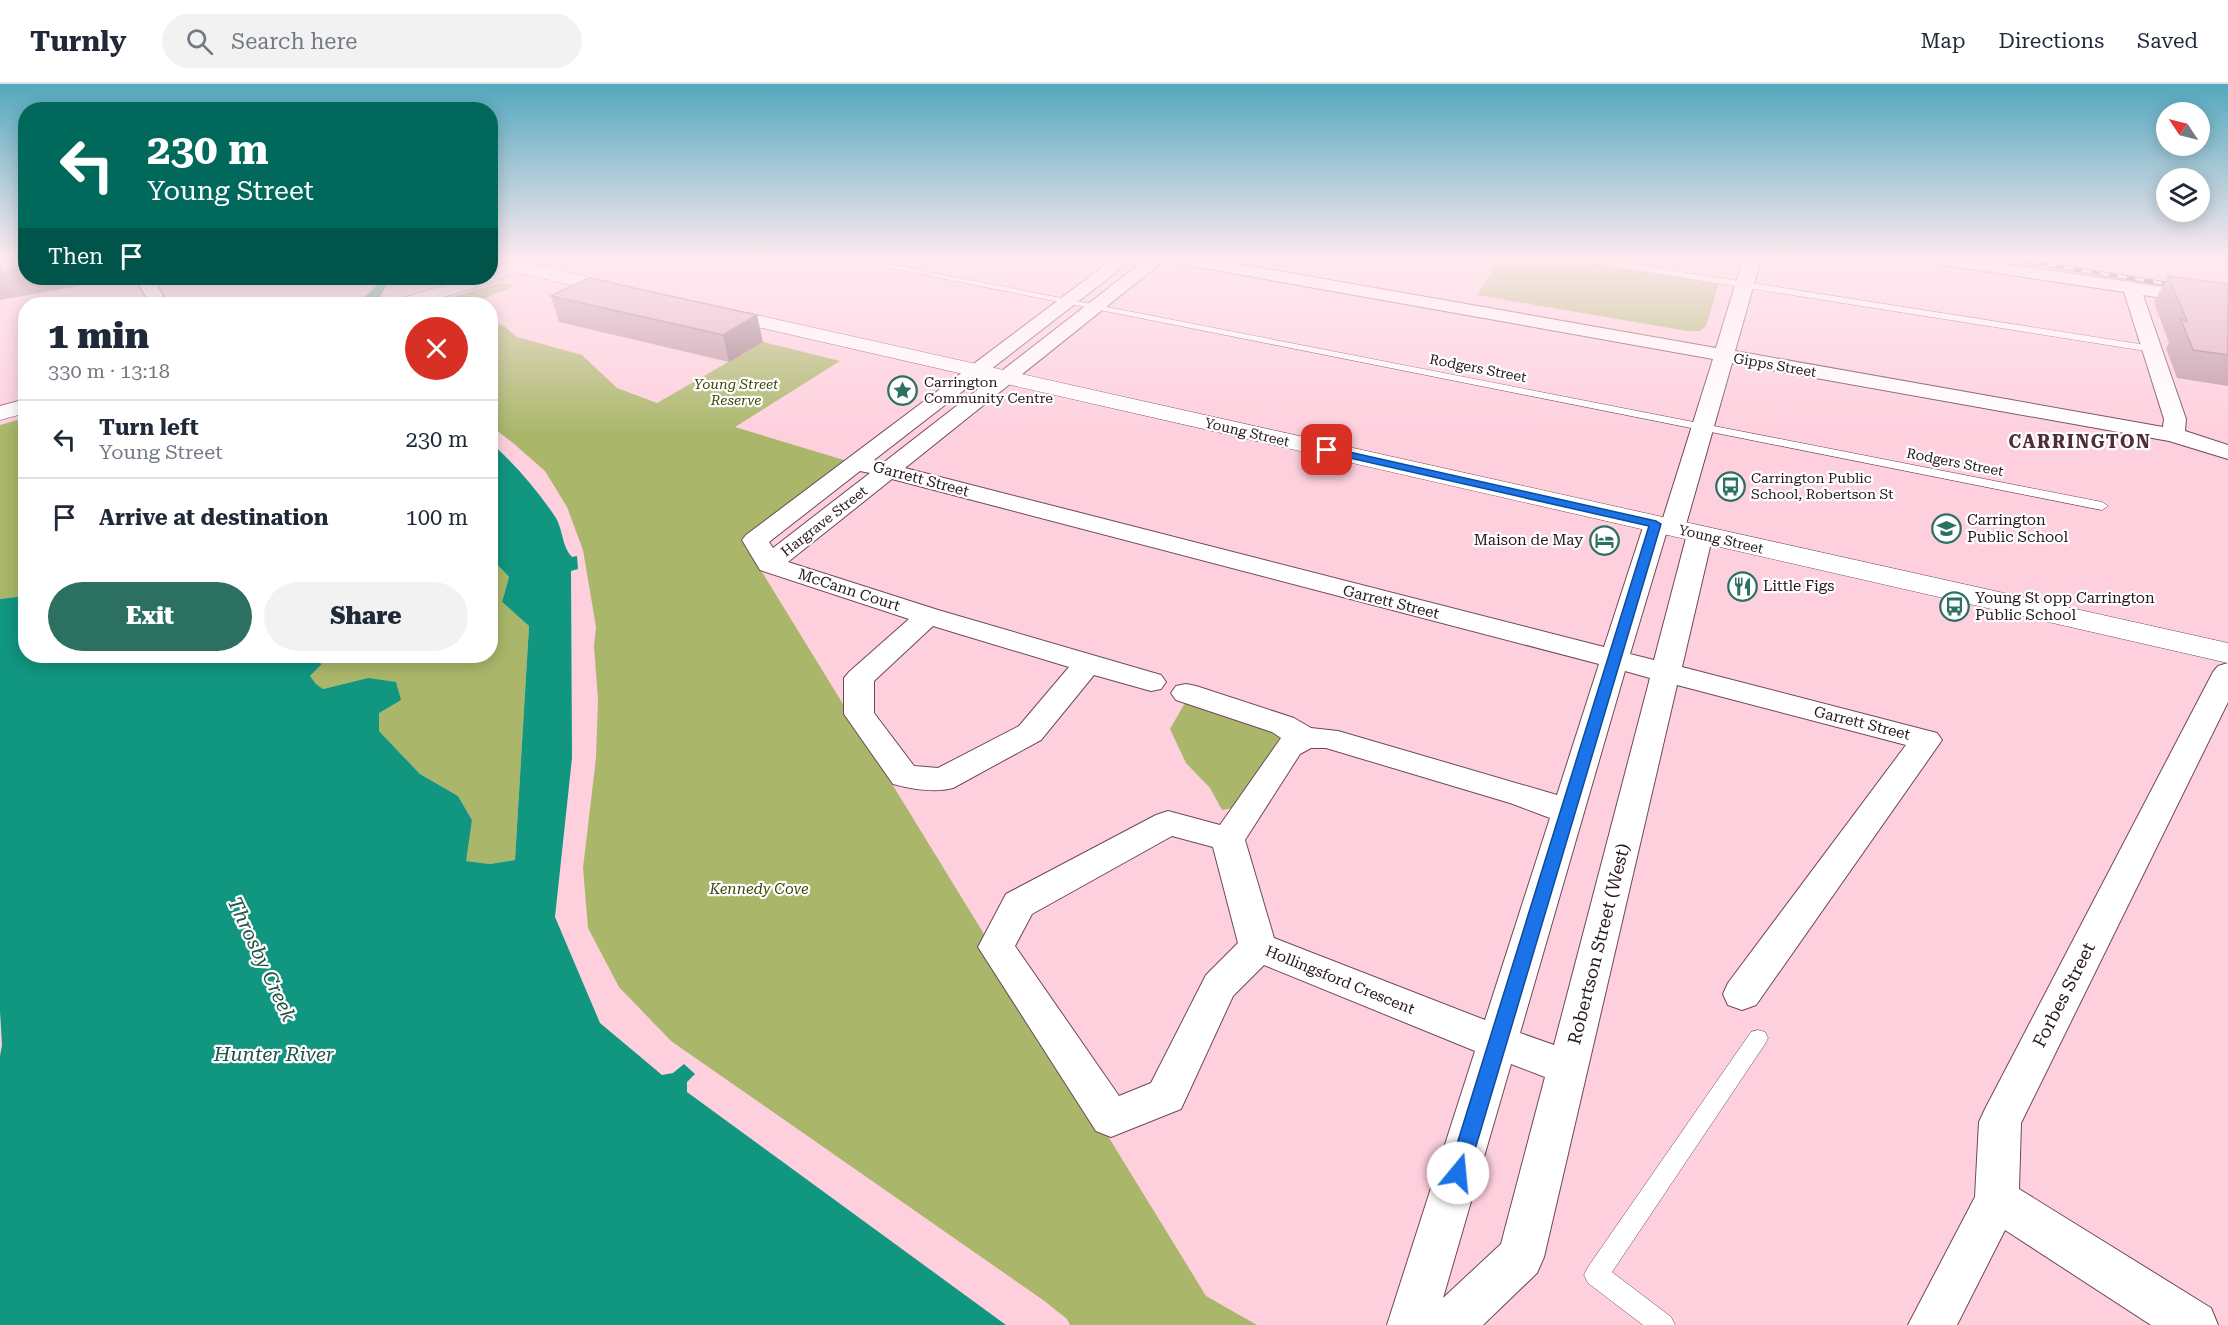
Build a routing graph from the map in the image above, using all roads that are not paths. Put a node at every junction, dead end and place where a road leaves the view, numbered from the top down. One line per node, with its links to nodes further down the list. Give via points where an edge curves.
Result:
1 (737, 317): 11 (main road, Young Street)
2 (1048, 317): 11 (street, Hargrave Street)
3 (1084, 317): 12 (street, Hargrave Street)
4 (1141, 317): 17 (lane, Rodgers Street)
5 (1543, 317): 9 (street, Gipps Street)
6 (1735, 317): 9 (street, Robertson Street (West))
7 (1947, 317): 10 (lane)
8 (2141, 317): 10 (street)
9 (1726, 349): 17 (street, Robertson Street (West)); 18 (street, Gipps Street)
10 (2152, 349): 18 (street)
11 (977, 371): 12 (main road, Young Street); 15 (street, Hargrave Street)
12 (1006, 378): 16 (street, Hargrave Street); 24 (main road, Young Street)
13 (18, 408): 14 (main road)
14 (0, 413)
15 (914, 420): 16 (street); 21 (street, Hargrave Street)
16 (944, 426): 22 (street, Hargrave Street)
17 (1703, 427): 23 (lane, Rodgers Street); 24 (street, Robertson Street (West))
18 (2174, 427): 19 (street, Gipps Street); 20 (street, Gipps Street)
19 (2228, 435)
20 (2228, 452)
21 (857, 463): 22 (street, Garrett Street); 25 (street, Hargrave Street, via 755,540)
22 (888, 471): 25 (street, Hargrave Street); 28 (street, Garrett Street)
23 (2102, 506)
24 (1676, 529): 27 (main road, Young Street); 28 (street, Robertson Street (West)); 31 (street, Robertson Street (West))
25 (769, 564): 26 (street, McCann Court)
26 (928, 616): 29 (street, McCann Court); 29 (street, McCann Court, via 859,678 859,714 904,776 942,780 1030,733)
27 (2228, 653)
28 (1614, 660): 31 (street, Garrett Street); 35 (street, Robertson Street (West))
29 (1087, 665): 32 (street, McCann Court)
30 (2228, 672): 42 (street, Forbes Street, via 2000,1122)
31 (1666, 673): 38 (street, Garrett Street, via 1926,740); 41 (street, Robertson Street (West))
32 (1151, 682)
33 (1186, 693): 34 (street, via 1283,725)
34 (1305, 738): 35 (street, via 1327,738); 36 (street, via 1289,747)
35 (1568, 812): 40 (street, Robertson Street (West))
36 (1228, 839): 37 (street, Hollingsford Crescent); 37 (street, via 1168,823 1019,904 996,947 1111,1118 1167,1096 1219,987)
37 (1258, 947): 40 (street, Hollingsford Crescent)
38 (1742, 994)
39 (1758, 1038): 45 (lane, via 1596,1275)
40 (1498, 1043): 41 (street, Hollingsford Crescent); 43 (street, Robertson Street (West))
41 (1568, 1067): 44 (street, Robertson Street (West), via 1521,1257)
42 (1997, 1200): 46 (street, Forbes Street); 47 (street)
43 (1411, 1325)
44 (1449, 1325)
45 (1663, 1325)
46 (1932, 1325)
47 (2194, 1325)

